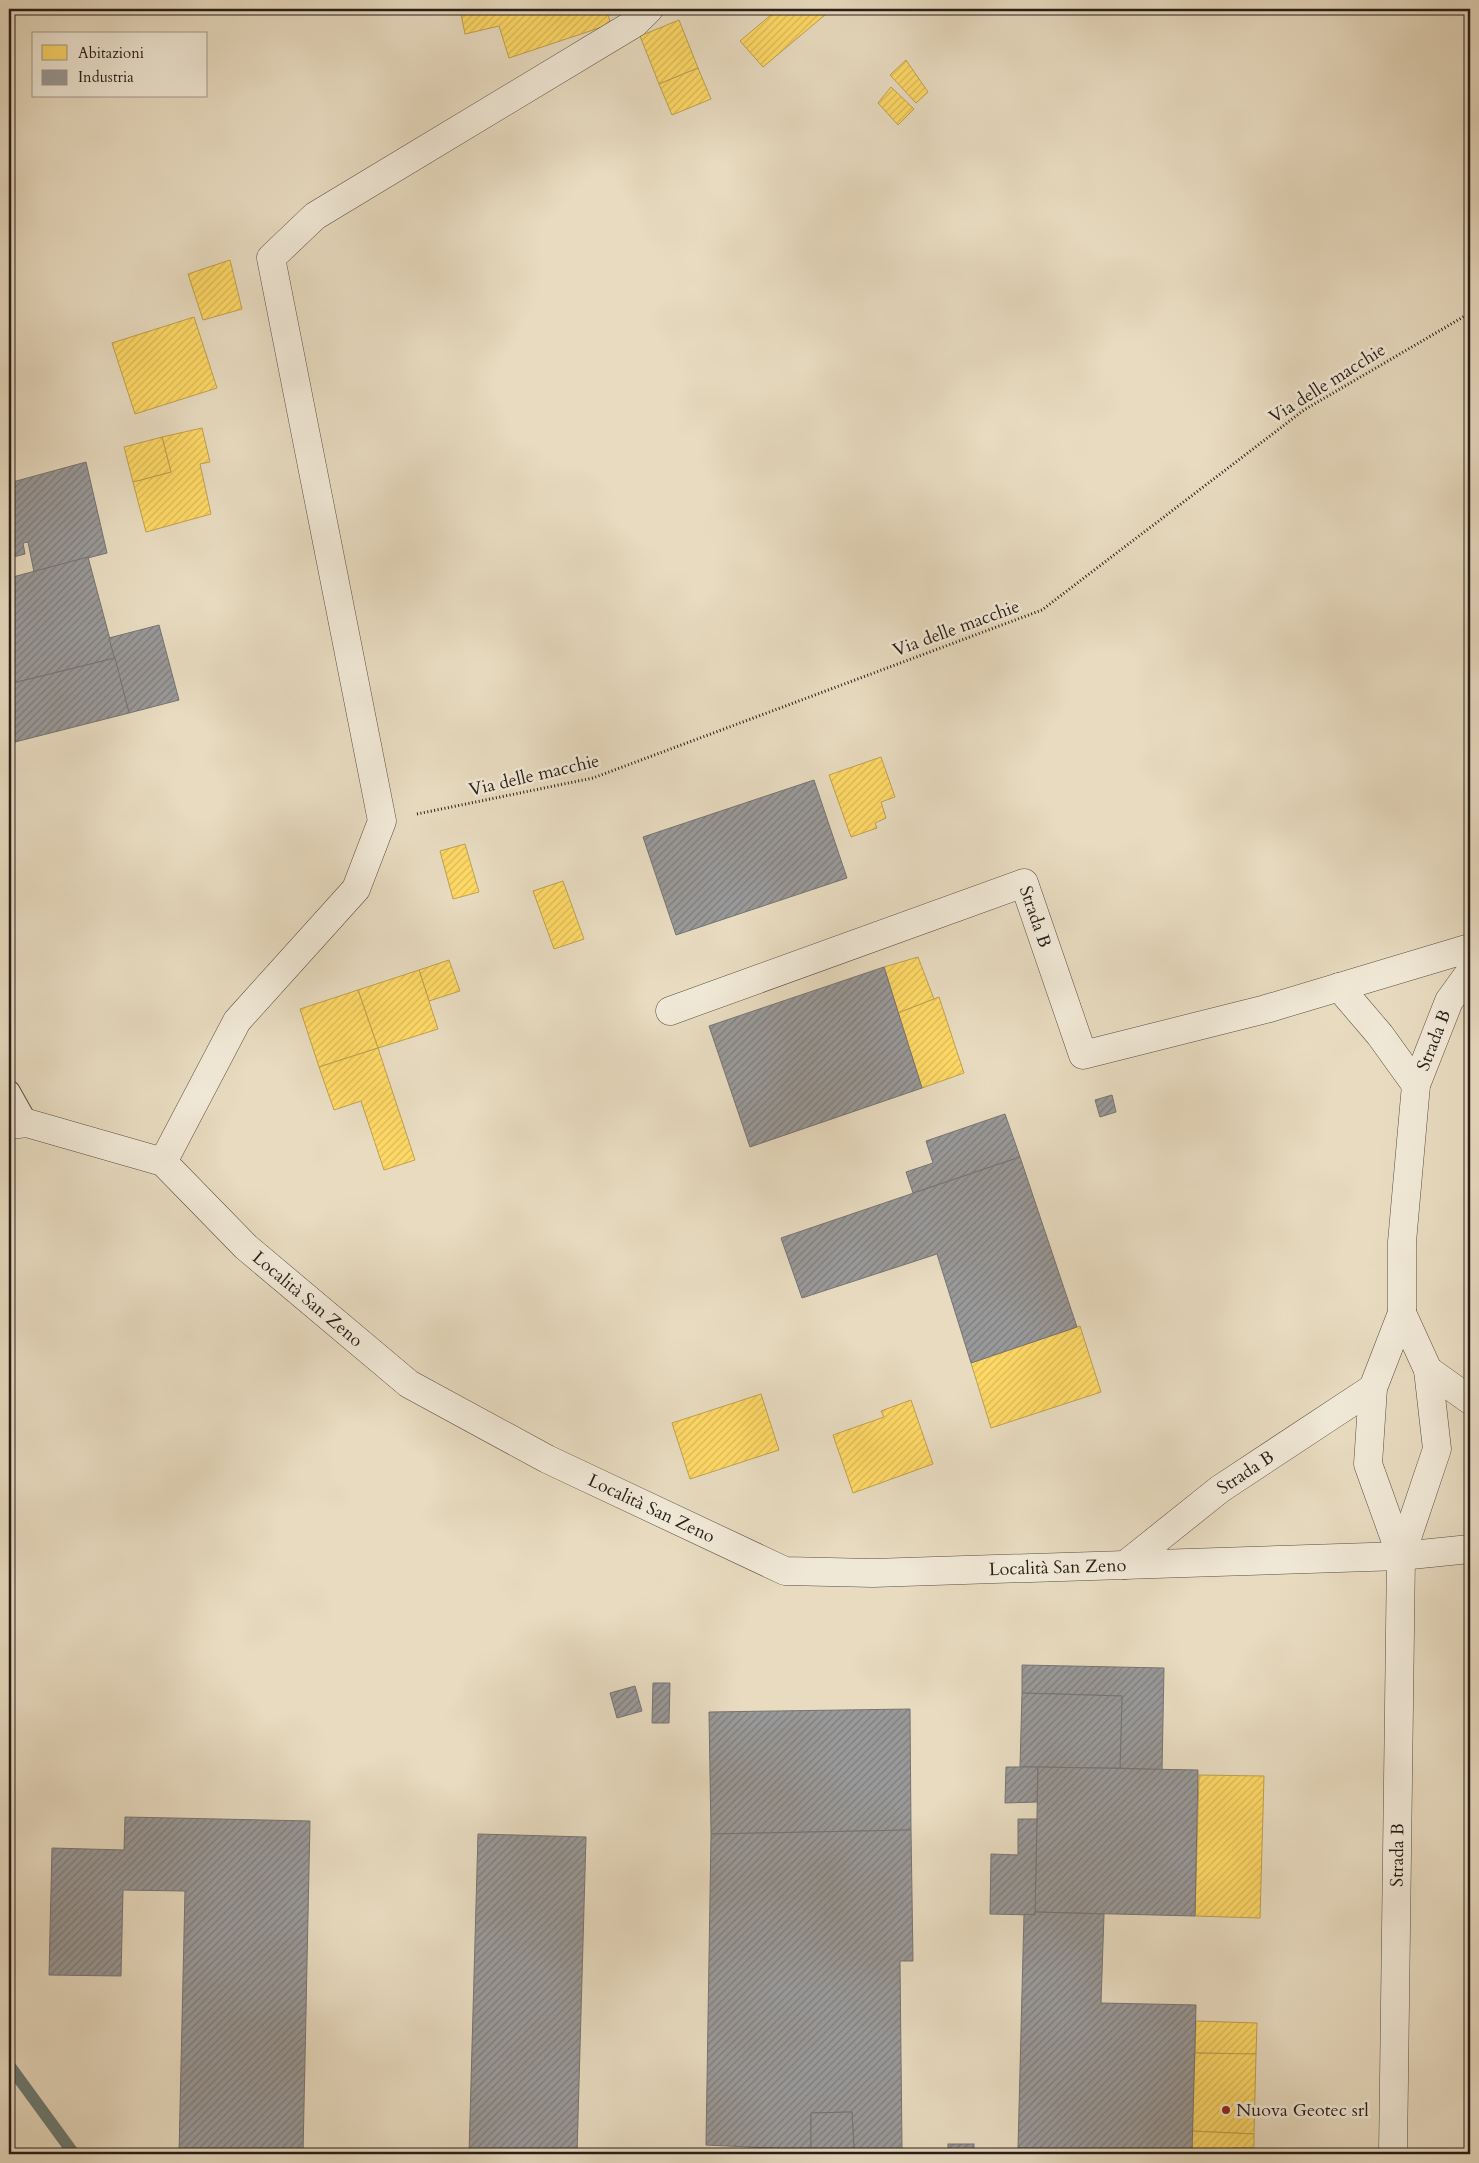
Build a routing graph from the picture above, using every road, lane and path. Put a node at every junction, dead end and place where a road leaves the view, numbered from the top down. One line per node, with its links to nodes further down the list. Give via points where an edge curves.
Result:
1 (649, 9): 3 (street, via 635,23 315,216 271,258)
2 (1470, 313): 3 (path, Via delle macchie, via 1304,410 1042,610 592,778)
3 (382, 821): 11 (street, via 356,889 237,1021)
4 (1470, 948): 6 (street, Strada B)
5 (1470, 972): 8 (street, Strada B, via 1449,1001)
6 (1339, 987): 7 (street, Strada B, via 1266,1009 1083,1055 1024,883); 8 (street, Strada B)
7 (670, 1011)
8 (1416, 1085): 12 (street, Strada B, via 1402,1242)
9 (9, 1091): 10 (lane)
10 (18, 1124): 11 (street, Località San Zeno)
11 (163, 1162): 18 (street, Località San Zeno, via 246,1247 408,1384 547,1458 785,1571 873,1573)
12 (1402, 1313): 13 (street, Strada B); 14 (street, Strada B)
13 (1428, 1370): 15 (street, Strada B); 17 (street, Strada B, via 1437,1449)
14 (1374, 1388): 17 (street, Strada B, via 1368,1464); 18 (street, Strada B, via 1220,1489)
15 (1470, 1400)
16 (1470, 1549): 17 (street, Località San Zeno)
17 (1401, 1556): 18 (street, Località San Zeno); 19 (street, Strada B)
18 (1126, 1564)
19 (1393, 2154)

